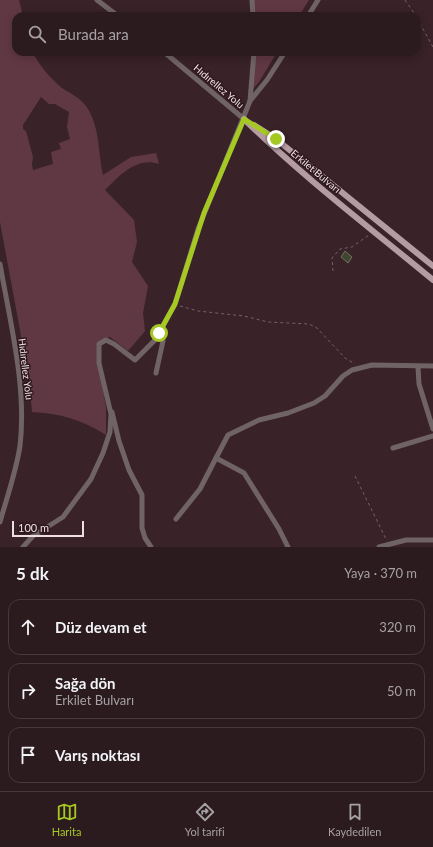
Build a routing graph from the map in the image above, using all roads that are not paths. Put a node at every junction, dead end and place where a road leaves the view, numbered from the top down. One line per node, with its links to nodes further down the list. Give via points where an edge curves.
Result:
1 (97, 0): 4 (street)
2 (252, 0): 5 (street)
3 (318, 0): 6 (street)
4 (113, 12)
5 (253, 12)
6 (310, 12)
7 (169, 56): 11 (street, Hıdırellez Yolu)
8 (254, 56): 10 (street)
9 (282, 56): 10 (street)
10 (250, 101): 11 (street)
11 (244, 119): 13 (main road, Erkilet Bulvarı, via 276,139); 14 (main road, Erkilet Bulvarı, via 271,146); 15 (street, via 202,218 175,304)
12 (0, 264): 25 (street, Hıdırellez Yolu, via 19,375 21,410 17,459)
13 (433, 266)
14 (433, 280)
15 (159, 333): 18 (street, via 164,341); 19 (street, via 136,360 106,340 99,344 98,363)
16 (418, 366): 17 (street); 20 (street, via 419,384); 23 (street, via 361,367 343,376 325,396 314,403 259,420 228,435)
17 (433, 366)
18 (156, 373)
19 (110, 408): 27 (street, via 108,437 92,479 60,520 33,536); 28 (street, via 129,470 142,495 142,528)
20 (433, 429)
21 (433, 436): 22 (street)
22 (393, 448)
23 (216, 458): 24 (street, via 200,489); 29 (street, via 244,473 280,529)
24 (176, 519)
25 (0, 522)
26 (433, 540): 30 (street, via 406,540)
27 (23, 547)
28 (151, 547)
29 (288, 547)
30 (379, 547)

